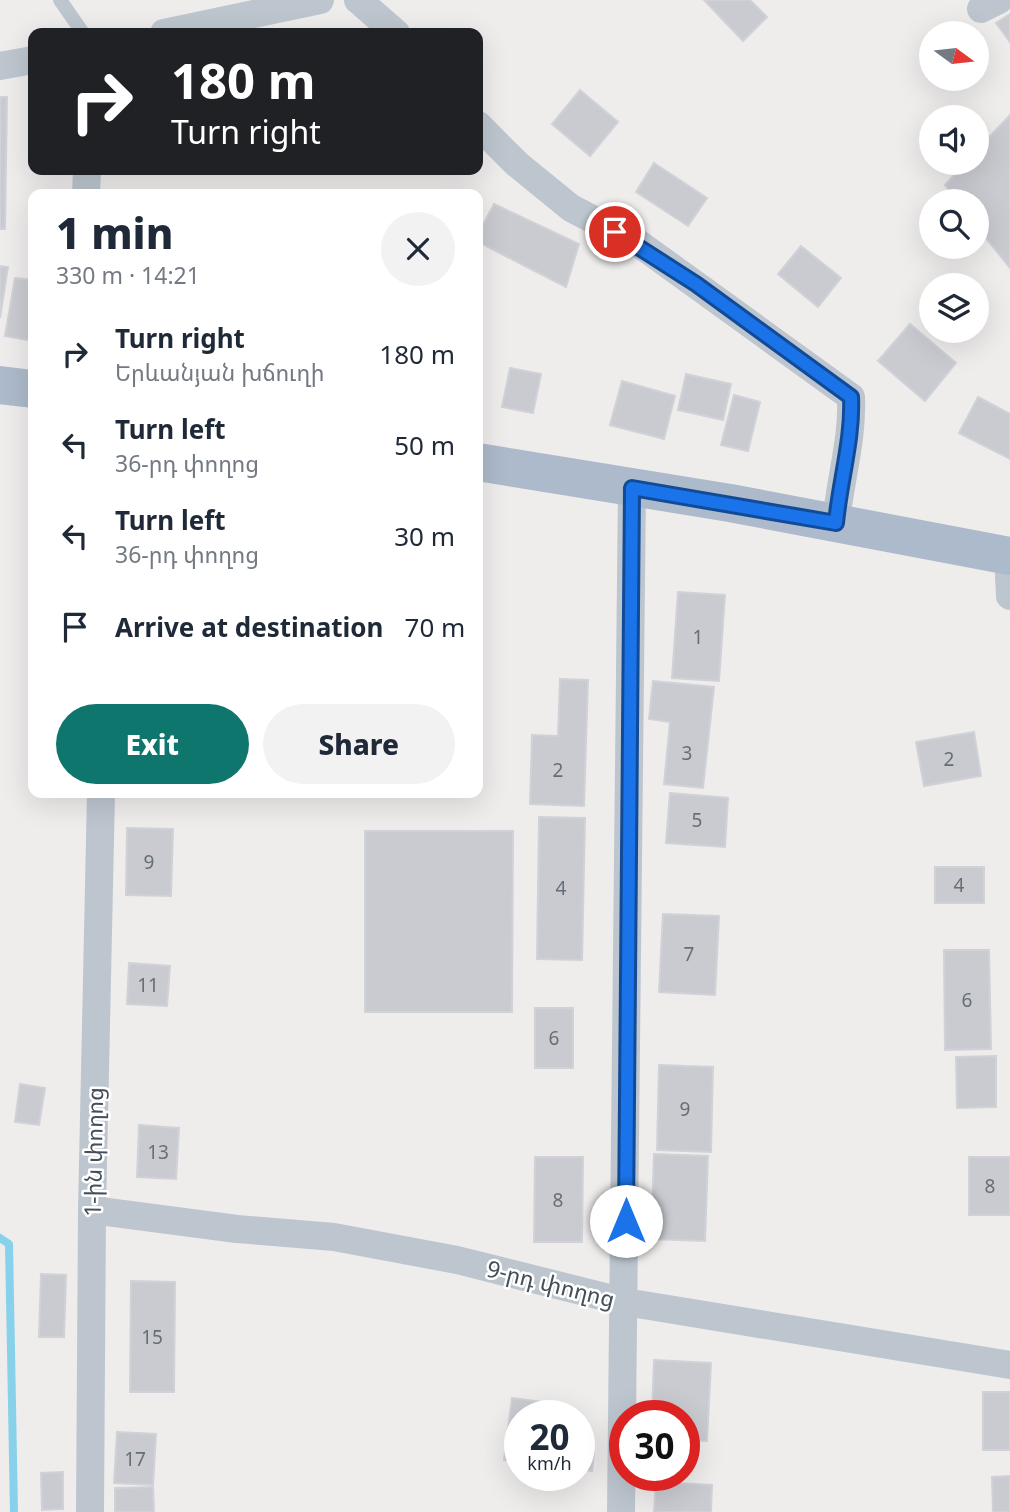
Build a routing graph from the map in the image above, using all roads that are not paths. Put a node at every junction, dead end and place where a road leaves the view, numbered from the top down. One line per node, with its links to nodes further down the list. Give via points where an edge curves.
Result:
1 (60, 0): 4 (lane)
2 (320, 0): 5 (street)
3 (358, 0): 6 (street)
4 (80, 28)
5 (188, 28)
6 (390, 28)
7 (28, 61): 8 (street)
8 (0, 66)
9 (483, 130): 14 (street, via 571,208 638,243 851,397 852,427)
10 (0, 385): 11 (main road)
11 (28, 388)
12 (483, 463): 13 (main road)
13 (632, 488): 14 (main road); 19 (street)
14 (836, 523): 15 (main road)
15 (1009, 555): 16 (street)
16 (1010, 596)
17 (101, 798): 18 (street, 1-ին փողոց)
18 (92, 1210): 19 (street, 9-րդ փողոց, via 334,1237 457,1259); 21 (street, 1-ին փողոց)
19 (625, 1302): 20 (street, 9-րդ փողոց); 22 (street)
20 (1010, 1365)
21 (90, 1512)
22 (621, 1512)

